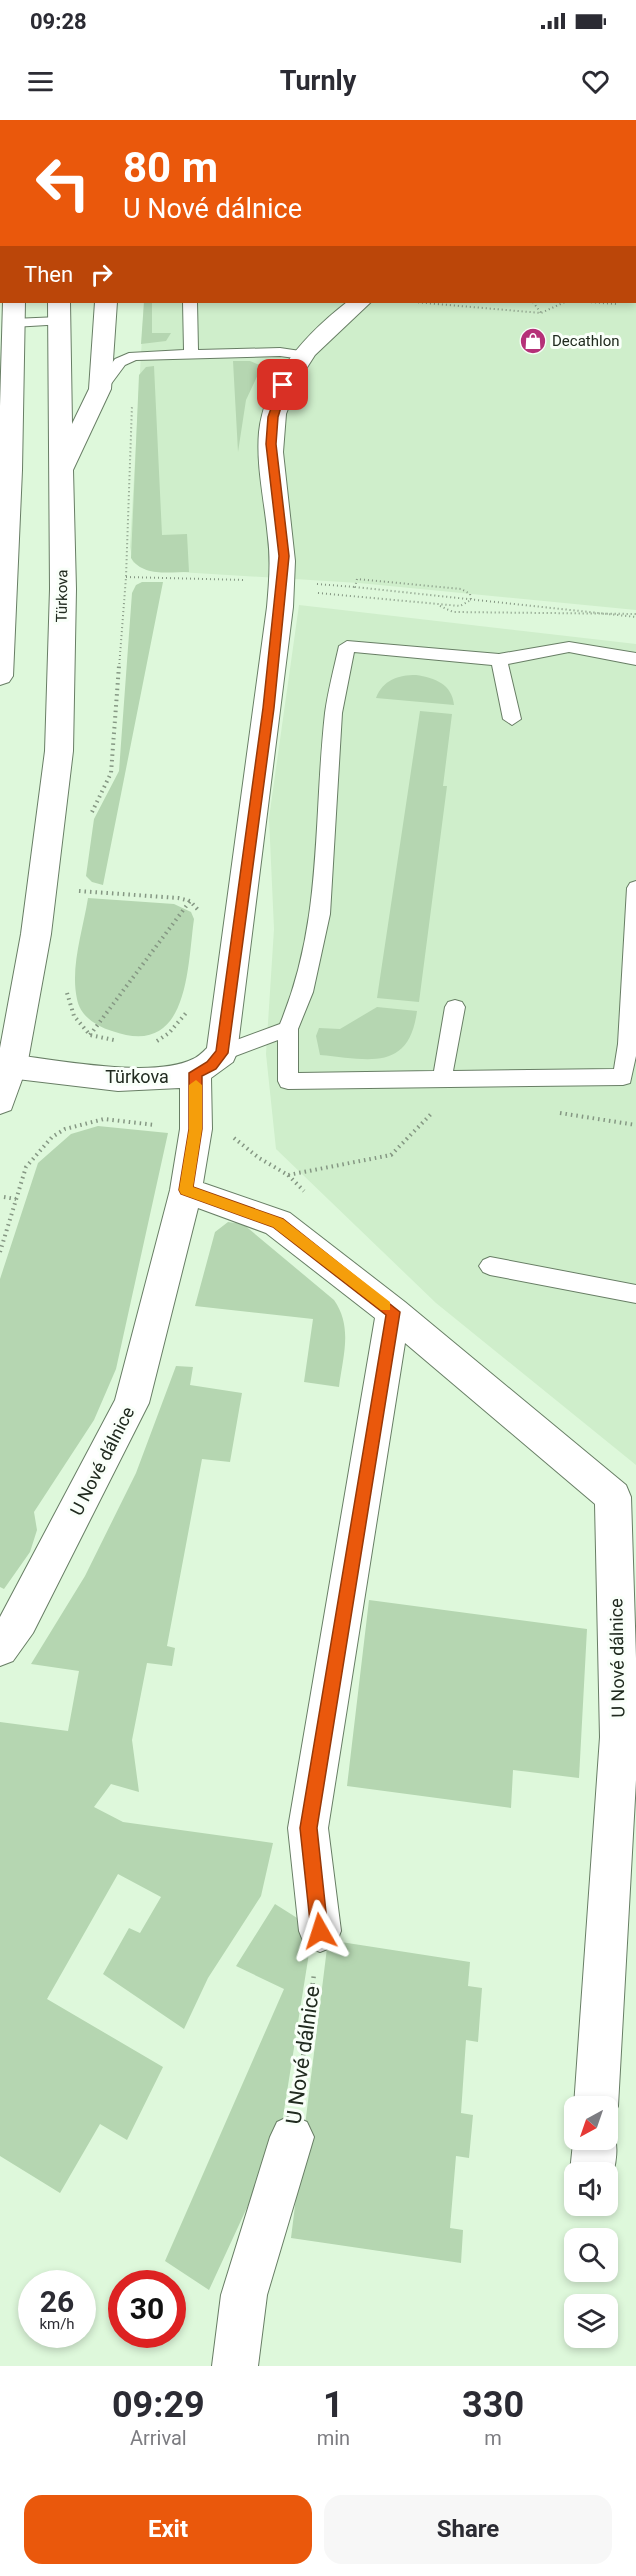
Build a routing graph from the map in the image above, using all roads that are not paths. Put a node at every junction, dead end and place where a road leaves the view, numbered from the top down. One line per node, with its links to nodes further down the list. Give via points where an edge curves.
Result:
1 (106, 303): 8 (street)
2 (190, 303): 6 (lane)
3 (359, 303): 7 (street)
4 (59, 311): 5 (lane); 11 (street, Türkova)
5 (14, 312): 10 (street)
6 (191, 354): 7 (lane); 8 (lane, via 134,356 120,362)
7 (302, 355): 19 (street, via 283,385 273,417 271,444 284,556 282,582)
8 (100, 389): 11 (street)
9 (0, 437): 10 (street)
10 (10, 470): 14 (street)
11 (61, 472): 20 (street, Türkova, via 59,751 36,934)
12 (636, 659): 13 (lane, via 569,647)
13 (499, 660): 15 (lane); 18 (lane, via 347,646 334,712 319,932 301,1002)
14 (0, 676)
15 (512, 719)
16 (636, 888): 22 (lane, via 628,1044)
17 (455, 1007): 23 (lane)
18 (288, 1029): 19 (lane); 23 (lane, via 288,1081)
19 (222, 1053): 21 (street, Türkova, via 211,1066)
20 (6, 1066): 21 (street, Türkova, via 116,1078 155,1079); 24 (street, Türkova)
21 (195, 1073): 25 (street, U Nové dálnice, via 196,1129)
22 (630, 1078): 23 (lane)
23 (442, 1079)
24 (0, 1101)
25 (186, 1190): 28 (street, U Nové dálnice, via 278,1223); 29 (street, U Nové dálnice, via 132,1403 20,1620)
26 (490, 1266): 27 (lane)
27 (636, 1294)
28 (393, 1312): 30 (street, via 308,1828); 31 (street, U Nové dálnice, via 613,1497 619,1737)
29 (0, 1648)
30 (320, 1931)
31 (597, 2096)
32 (292, 2137): 33 (street, U Nové dálnice, via 244,2295)
33 (235, 2366)

